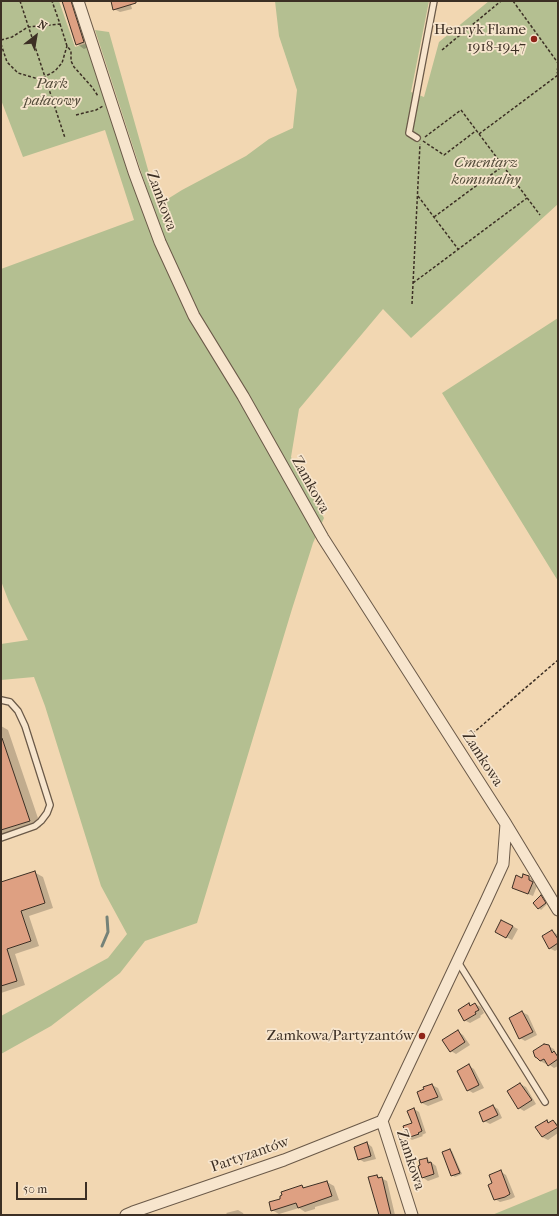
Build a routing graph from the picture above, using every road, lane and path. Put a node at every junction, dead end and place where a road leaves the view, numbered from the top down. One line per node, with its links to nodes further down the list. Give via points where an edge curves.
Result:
1 (20, 1): 8 (path)
2 (52, 1): 7 (path)
3 (78, 1): 34 (street, Zamkowa, via 157,235 194,316 243,396 323,538)
4 (434, 1): 23 (lane, via 409,133)
5 (501, 1): 12 (path)
6 (513, 1): 13 (path)
7 (60, 24): 8 (path); 11 (path)
8 (28, 27): 9 (path, via 12,37); 16 (path)
9 (1, 40)
10 (1, 44): 16 (path, via 6,62 18,73 35,78)
11 (67, 46): 16 (path, via 62,63 55,71); 17 (path, via 71,51 74,67)
12 (442, 50)
13 (558, 63)
14 (558, 67): 15 (path)
15 (558, 75): 21 (path)
16 (44, 77): 22 (path)
17 (100, 99)
18 (103, 106): 19 (path)
19 (76, 115)
20 (477, 130): 21 (path); 23 (path, via 444,155); 23 (path, via 461,110)
21 (479, 134): 24 (path)
22 (65, 138)
23 (419, 139): 25 (path)
24 (503, 165): 26 (path); 28 (path)
25 (418, 196): 28 (path); 30 (path)
26 (528, 198): 27 (path); 29 (path)
27 (540, 215)
28 (434, 217): 29 (path)
29 (458, 250): 30 (path)
30 (413, 283): 31 (path)
31 (412, 304)
32 (558, 660): 34 (path)
33 (1, 700): 36 (lane, via 10,702 18,711 25,726 50,805 47,813 35,826)
34 (457, 747): 35 (street, Zamkowa)
35 (506, 824): 37 (street); 38 (street, Zamkowa, via 503,864)
36 (1, 838)
37 (558, 910)
38 (458, 962): 39 (lane); 40 (street, Zamkowa)
39 (544, 1102)
40 (382, 1121): 41 (street, Partyzantów, via 284,1160); 42 (street, Zamkowa)
41 (126, 1215)
42 (412, 1215)

